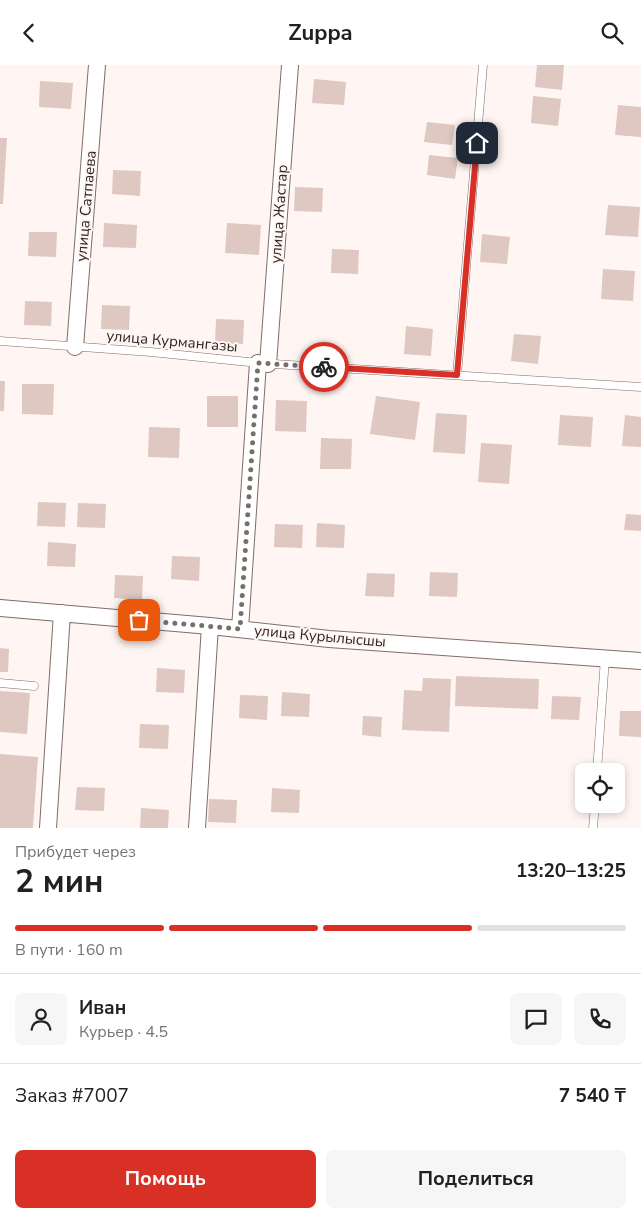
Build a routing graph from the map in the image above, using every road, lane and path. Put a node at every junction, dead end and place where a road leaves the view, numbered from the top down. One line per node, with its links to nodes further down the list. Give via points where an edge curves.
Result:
1 (97, 65): 5 (street, улица Сатпаева)
2 (290, 65): 6 (street, улица Жастар)
3 (483, 65): 7 (lane)
4 (0, 341): 5 (lane, улица Курмангазы)
5 (75, 347): 6 (lane, улица Курмангазы)
6 (263, 363): 7 (lane, улица Курмангазы); 12 (street, улица Жастар)
7 (457, 375): 8 (lane, улица Курмангазы)
8 (641, 387)
9 (0, 608): 10 (street, улица Курылысшы)
10 (62, 613): 11 (street, улица Курылысшы); 19 (street)
11 (210, 626): 12 (street, улица Курылысшы); 20 (street)
12 (240, 629): 13 (street, улица Курылысшы, via 329,639)
13 (605, 658): 14 (street, улица Курылысшы); 17 (lane)
14 (641, 661)
15 (0, 683): 16 (lane)
16 (34, 685)
17 (598, 763)
18 (594, 813): 21 (lane)
19 (48, 828)
20 (197, 828)
21 (593, 828)

